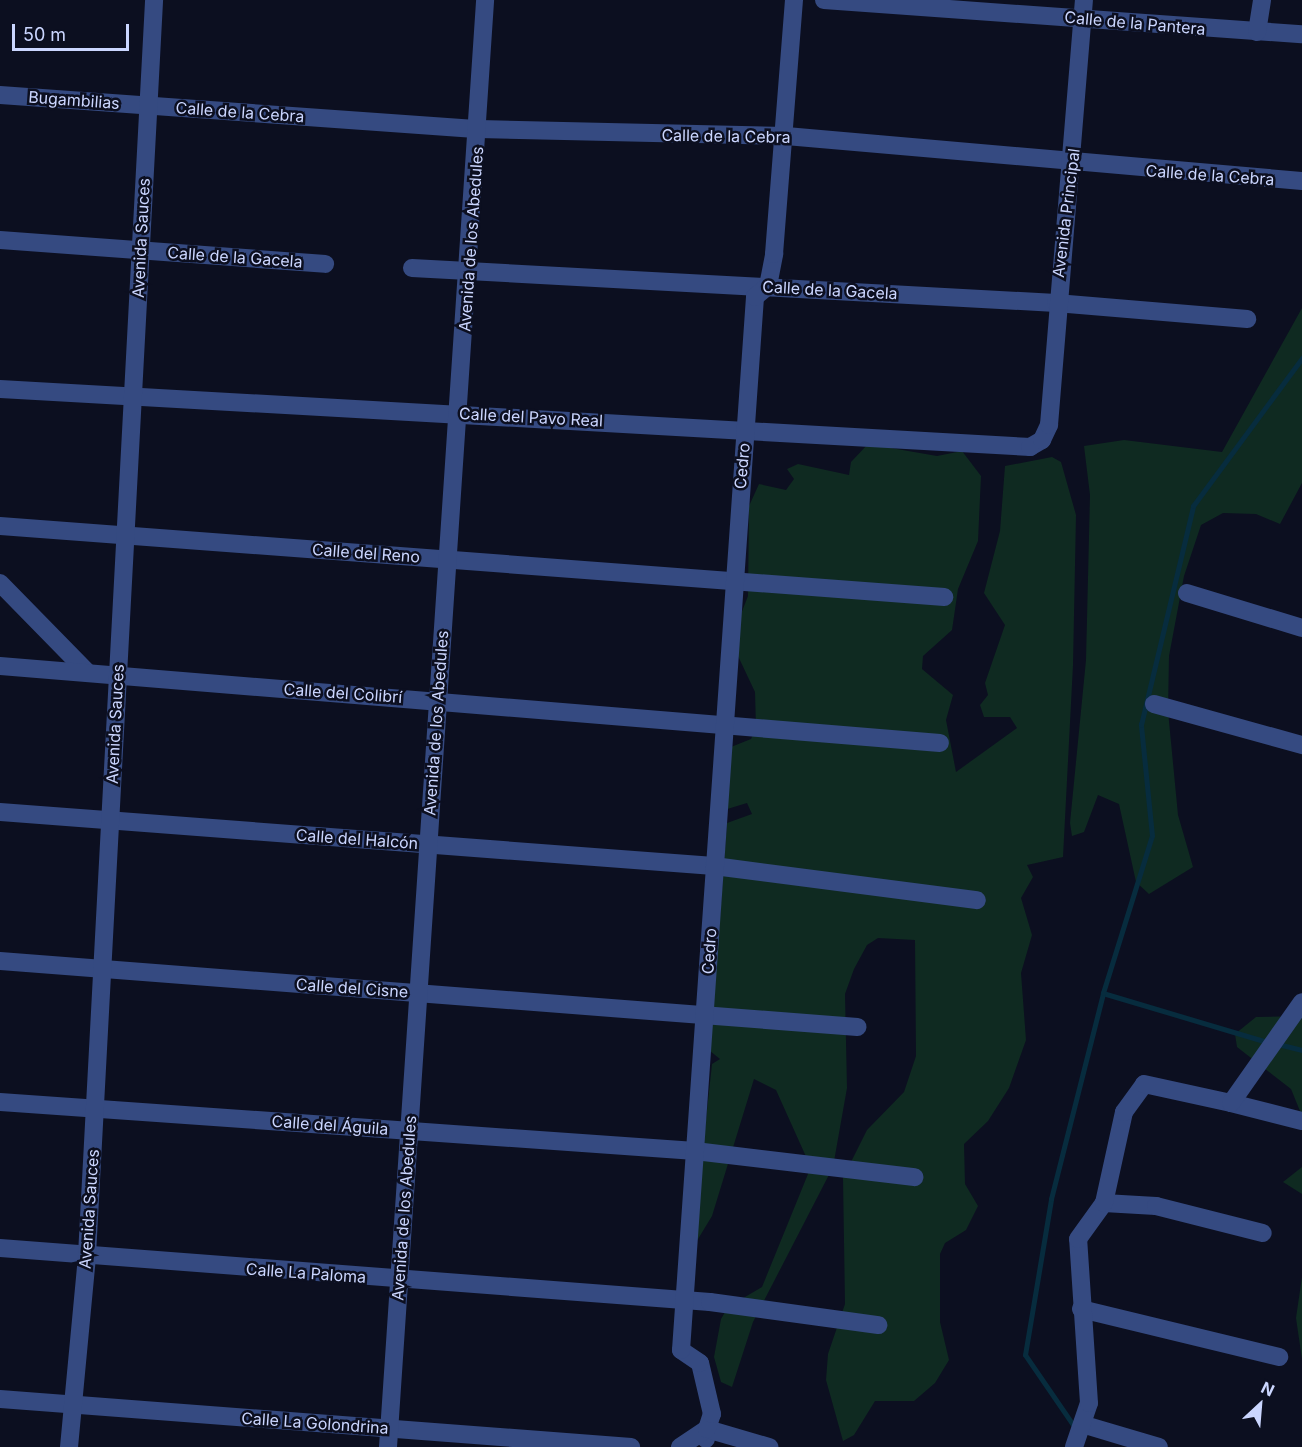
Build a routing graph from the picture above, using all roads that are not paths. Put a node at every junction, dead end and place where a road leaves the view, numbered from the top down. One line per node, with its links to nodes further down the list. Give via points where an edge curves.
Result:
1 (154, 0): 11 (street, Avenida Sauces)
2 (485, 0): 12 (street, Avenida de los Abedules)
3 (794, 0): 13 (street)
4 (825, 0): 7 (street, Calle de la Pantera, via 933,11 1017,10)
5 (1084, 0): 7 (street, Avenida Principal)
6 (1262, 0): 8 (street)
7 (1084, 21): 8 (street, Calle de la Pantera); 14 (street, Avenida Principal)
8 (1257, 32): 9 (street, Calle de la Pantera)
9 (1302, 34)
10 (0, 95): 11 (street, Bugambilias)
11 (148, 105): 12 (street, Calle de la Cebra); 17 (street, Avenida Sauces)
12 (479, 129): 13 (street, Calle de la Cebra); 20 (street, Avenida de los Abedules)
13 (786, 136): 14 (street, Calle de la Cebra); 21 (street)
14 (1073, 163): 15 (street, Calle de la Cebra); 22 (street, Avenida Principal)
15 (1302, 181)
16 (0, 240): 17 (street, Calle de la Gacela)
17 (141, 250): 18 (street, Calle de la Gacela); 25 (street, Avenida Sauces)
18 (326, 264)
19 (412, 268): 20 (street, Calle de la Gacela)
20 (469, 273): 21 (street, Calle de la Gacela); 26 (street, Avenida de los Abedules)
21 (768, 286): 22 (street, Calle de la Gacela); 28 (street, Cedro, via 755,297)
22 (1056, 303): 23 (street, Calle de la Gacela); 27 (street, Avenida Principal)
23 (1247, 319)
24 (0, 389): 25 (street, Calle del Pavo Real)
25 (133, 397): 26 (street, Calle del Pavo Real); 30 (street, Avenida Sauces)
26 (459, 413): 28 (street, Calle del Pavo Real); 31 (street, Avenida de los Abedules)
27 (1049, 425): 28 (street, Calle del Pavo Real, via 1042,440 1023,449)
28 (746, 428): 32 (street, Cedro)
29 (0, 526): 30 (street, Calle del Reno)
30 (125, 535): 31 (street, Calle del Reno); 39 (street, Avenida Sauces)
31 (447, 559): 32 (street, Calle del Reno); 40 (street, Avenida de los Abedules)
32 (732, 579): 35 (street, Calle del Reno); 42 (street, Cedro)
33 (0, 583): 38 (street)
34 (1187, 592): 36 (street)
35 (944, 597)
36 (1302, 628)
37 (0, 666): 38 (street, Calle del Colibrí)
38 (88, 673): 39 (street, Calle del Colibrí)
39 (118, 675): 40 (street, Calle del Colibrí); 46 (street, Avenida Sauces)
40 (438, 700): 42 (street, Calle del Colibrí); 47 (street, Avenida de los Abedules)
41 (1154, 704): 44 (street)
42 (722, 722): 43 (street, Calle del Colibrí); 48 (street, Cedro)
43 (940, 743)
44 (1302, 745)
45 (0, 812): 46 (street, Calle del Halcón)
46 (110, 820): 47 (street, Calle del Halcón); 51 (street, Avenida Sauces)
47 (427, 844): 48 (street, Calle del Halcón); 52 (street, Avenida de los Abedules)
48 (714, 866): 49 (street, Calle del Halcón); 54 (street, Cedro)
49 (977, 900)
50 (0, 962): 51 (street, Calle del Cisne)
51 (102, 969): 52 (street, Calle del Cisne); 58 (street, Avenida Sauces)
52 (420, 993): 54 (street, Calle del Cisne); 60 (street, Avenida de los Abedules)
53 (1302, 1002): 57 (street)
54 (704, 1014): 55 (street, Calle del Cisne); 61 (street, Cedro)
55 (857, 1027)
56 (0, 1102): 58 (street, Calle del Águila)
57 (1231, 1103): 59 (street); 63 (street, via 1144,1084 1124,1112)
58 (95, 1109): 60 (street, Calle del Águila); 66 (street, Avenida Sauces)
59 (1302, 1121)
60 (409, 1131): 61 (street, Calle del Águila); 67 (street, Avenida de los Abedules)
61 (695, 1151): 62 (street, Calle del Águila); 68 (street, Cedro)
62 (914, 1177)
63 (1104, 1203): 64 (street, via 1156,1206); 69 (street, via 1078,1239)
64 (1263, 1233)
65 (0, 1248): 66 (street, Calle La Paloma)
66 (87, 1255): 67 (street, Calle La Paloma); 73 (street, Avenida Sauces)
67 (399, 1280): 68 (street, Calle La Paloma); 75 (street, Avenida de los Abedules)
68 (684, 1303): 70 (street, Calle La Paloma); 76 (street, Cedro, via 681,1350 700,1363 713,1406)
69 (1081, 1309): 71 (street); 74 (street, via 1089,1403)
70 (878, 1325)
71 (1279, 1357)
72 (0, 1399): 73 (street, Calle La Golondrina)
73 (72, 1404): 75 (street, Calle La Golondrina); 78 (street, Avenida Sauces)
74 (1085, 1425): 84 (street); 85 (street)
75 (390, 1429): 77 (street, Calle La Golondrina); 79 (street, Avenida de los Abedules)
76 (707, 1429): 81 (street); 82 (street); 83 (street)
77 (486, 1442): 80 (street, Calle La Golondrina)
78 (69, 1447)
79 (388, 1447)
80 (631, 1447)
81 (680, 1447)
82 (705, 1447)
83 (770, 1447)
84 (1074, 1447)
85 (1159, 1447)

